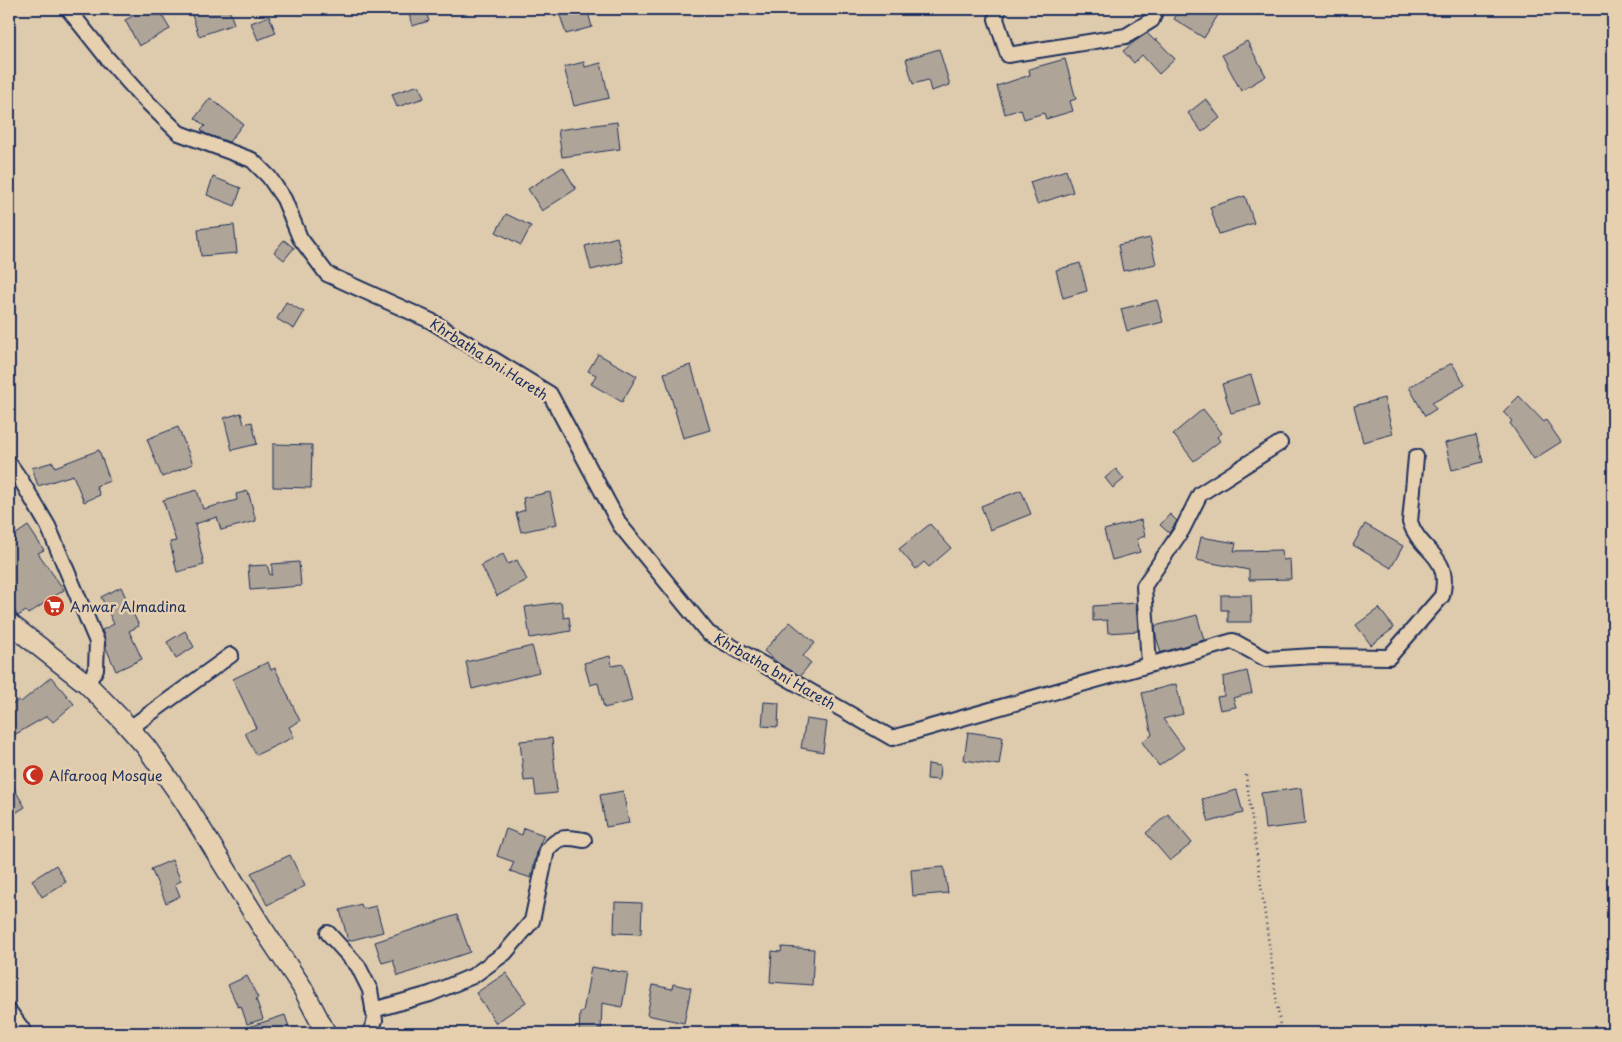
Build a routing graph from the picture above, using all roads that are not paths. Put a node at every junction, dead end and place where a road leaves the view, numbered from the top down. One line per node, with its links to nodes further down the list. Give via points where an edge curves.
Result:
1 (68, 9): 9 (street, Khrbatha bni Hareth, via 140,96 179,133 252,160 269,177 284,199 300,238 327,274 431,321 550,394 620,525 708,633 892,738)
2 (998, 9): 3 (street, via 996,19 1008,55 1126,36 1152,20)
3 (1156, 9)
4 (1280, 443): 9 (street, via 1200,494 1182,530 1144,586)
5 (1416, 457): 9 (street, Khrbatha bni Hareth, via 1410,522 1444,570 1445,583 1442,596 1389,658 1314,656 1266,659 1233,641)
6 (9, 463): 10 (street, via 48,526 97,642 96,669)
7 (9, 623): 10 (street)
8 (231, 655): 11 (street)
9 (1149, 665)
10 (87, 684): 11 (street)
11 (130, 728): 17 (street, via 184,801 302,987)
12 (584, 840): 14 (street, via 566,836 554,841 547,850 532,922 505,953 473,976 430,994)
13 (328, 933): 14 (street, via 358,966 370,990)
14 (373, 1010): 18 (street, via 375,1020)
15 (9, 1011): 16 (street)
16 (25, 1033)
17 (326, 1033)
18 (370, 1033)

